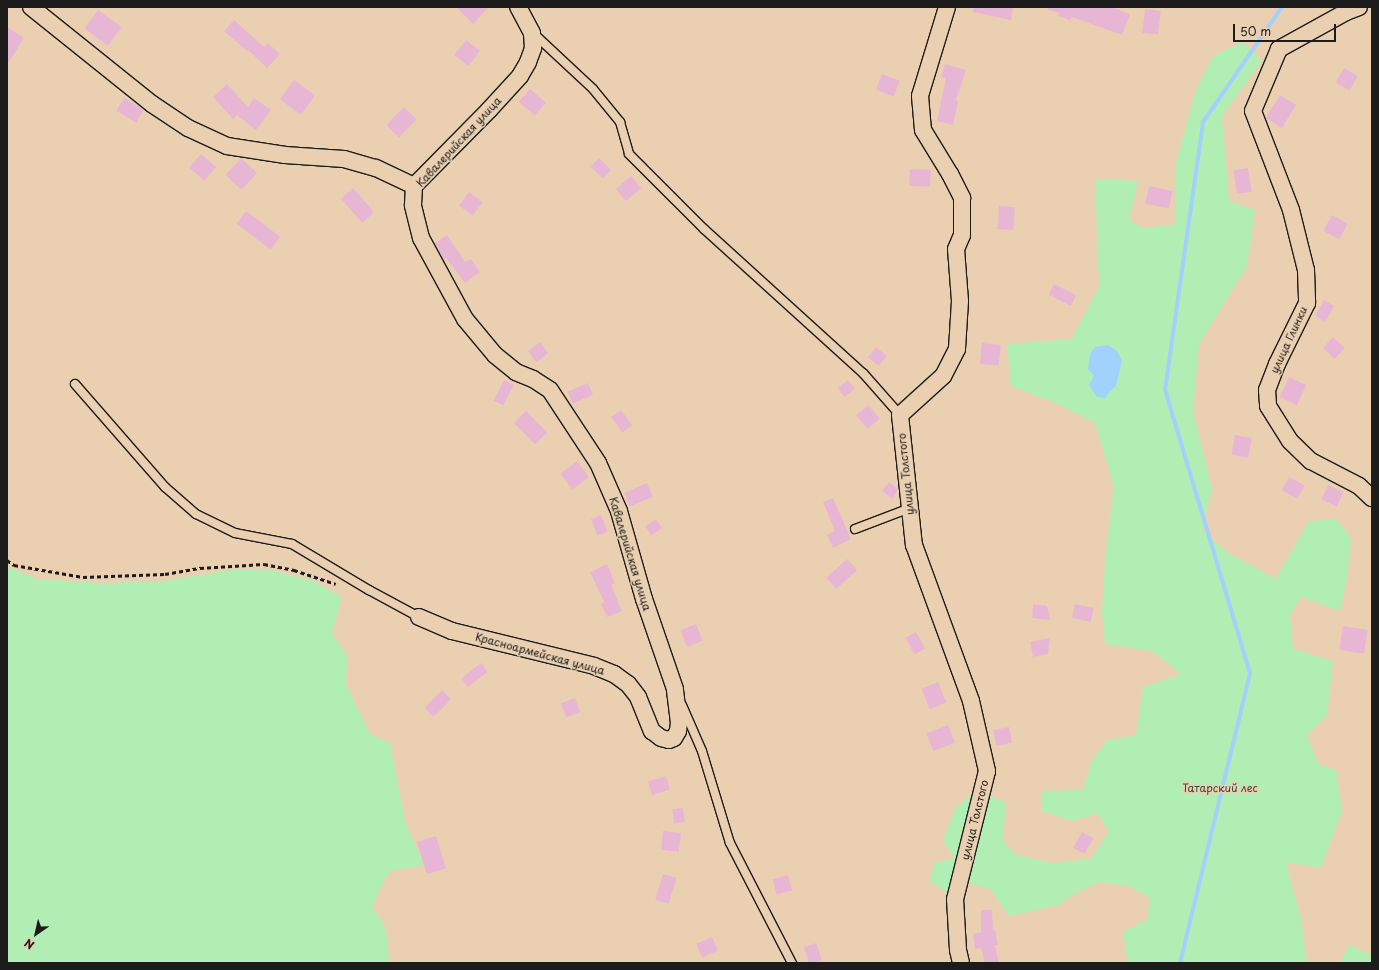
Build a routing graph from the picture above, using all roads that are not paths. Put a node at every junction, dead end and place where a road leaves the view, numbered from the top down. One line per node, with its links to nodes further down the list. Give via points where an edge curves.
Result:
1 (31, 7): 6 (street, via 152,104 188,128 227,146 285,155 344,159 376,168)
2 (518, 7): 5 (street)
3 (947, 7): 8 (street, via 920,96 923,130 962,198 962,235 956,249 960,301 957,349 943,376)
4 (1359, 7): 9 (street, улица Глинки, via 1278,49 1253,111 1291,210 1306,270 1307,303 1267,390 1268,406 1290,441 1311,461 1359,486)
5 (532, 33): 6 (street, Кавалерийская улица, via 532,48 520,76); 8 (lane, via 593,89 620,122 630,154 704,229 863,372)
6 (414, 186): 13 (street, Кавалерийская улица, via 413,205 421,238 465,319 495,355 516,372 550,390 598,463 619,511 644,599)
7 (75, 384): 12 (lane, via 165,487 196,514 235,533 292,544)
8 (900, 415): 10 (street, улица Толстого)
9 (1372, 498)
10 (910, 508): 11 (lane); 15 (street, улица Толстого, via 914,545 971,701 987,770 955,899)
11 (856, 529)
12 (419, 617): 13 (street, Красноармейская улица, via 459,633 594,666 614,674 628,684 638,698 652,731 660,738 668,740 674,738 678,731)
13 (675, 689): 14 (lane, via 702,751 730,843)
14 (792, 963)
15 (961, 963)

